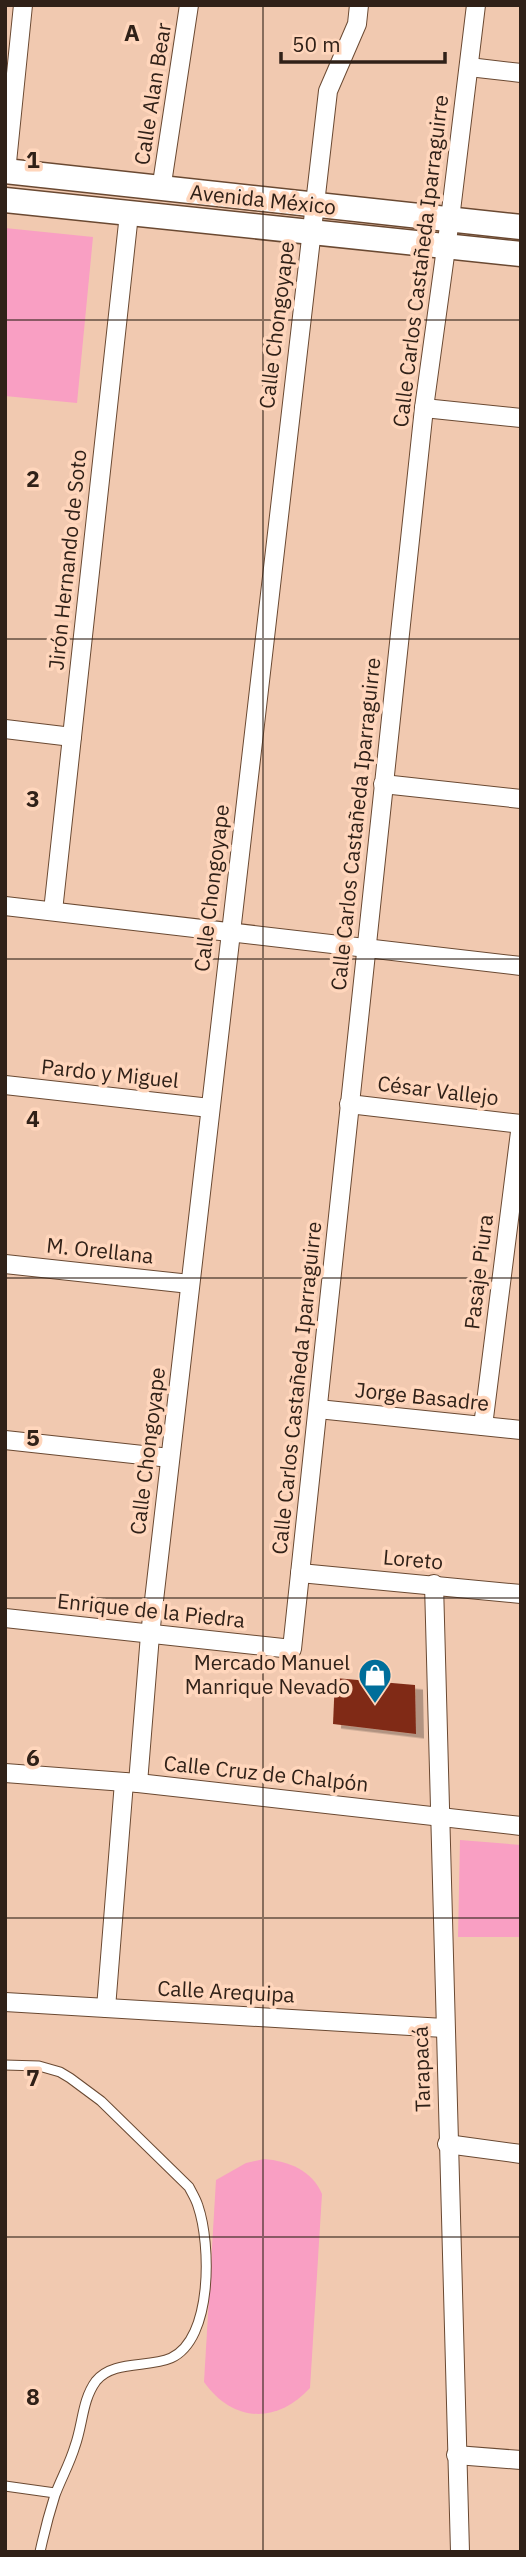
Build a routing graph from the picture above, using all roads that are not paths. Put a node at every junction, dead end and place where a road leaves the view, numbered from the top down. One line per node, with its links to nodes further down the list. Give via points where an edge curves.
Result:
1 (23, 5): 7 (street)
2 (189, 5): 8 (street, Calle Alan Bear)
3 (359, 5): 10 (street, Calle Chongoyape, via 357,24 328,91)
4 (477, 5): 5 (street, Calle Carlos Castañeda Iparraguirre)
5 (469, 67): 6 (street); 12 (street, Calle Carlos Castañeda Iparraguirre)
6 (521, 73)
7 (6, 172): 8 (street, Avenida México)
8 (161, 190): 10 (street, Avenida México)
9 (5, 201): 11 (street, Avenida México)
10 (314, 205): 12 (street, Avenida México); 14 (street, Calle Chongoyape)
11 (129, 214): 14 (street, Avenida México); 20 (street, Jirón Hernando de Soto)
12 (450, 219): 13 (street, Avenida México); 15 (street, Calle Carlos Castañeda Iparraguirre)
13 (521, 227)
14 (310, 234): 15 (street, Avenida México); 25 (street, Calle Chongoyape)
15 (447, 247): 16 (street, Avenida México); 17 (street, Calle Carlos Castañeda Iparraguirre)
16 (521, 254)
17 (424, 408): 18 (street); 21 (street, Calle Carlos Castañeda Iparraguirre)
18 (521, 418)
19 (5, 729): 20 (street)
20 (72, 737): 24 (street, Jirón Hernando de Soto)
21 (383, 784): 22 (street); 26 (street, Calle Carlos Castañeda Iparraguirre)
22 (521, 799)
23 (5, 906): 24 (street)
24 (53, 911): 25 (street)
25 (230, 933): 26 (street); 30 (street, Calle Chongoyape)
26 (365, 950): 27 (street); 29 (street, Calle Carlos Castañeda Iparraguirre)
27 (521, 966)
28 (5, 1086): 30 (street, Pardo y Miguel)
29 (349, 1104): 31 (street, César Vallejo); 34 (street, Calle Carlos Castañeda Iparraguirre)
30 (210, 1108): 33 (street, Calle Chongoyape)
31 (521, 1124): 35 (street, Pasaje Piura)
32 (5, 1264): 33 (street, M. Orellana)
33 (190, 1284): 38 (street, Calle Chongoyape)
34 (318, 1409): 35 (street, Jorge Basadre); 39 (street, Calle Carlos Castañeda Iparraguirre)
35 (483, 1426): 36 (street, Jorge Basadre)
36 (521, 1430)
37 (5, 1440): 38 (street)
38 (170, 1458): 43 (street, Calle Chongoyape)
39 (300, 1573): 40 (street, Loreto); 44 (street, Calle Carlos Castañeda Iparraguirre)
40 (434, 1584): 41 (street, Loreto); 47 (street, Tarapacá)
41 (521, 1594)
42 (5, 1618): 43 (street, Enrique de la Piedra)
43 (150, 1635): 44 (street, Enrique de la Piedra); 46 (street, Calle Chongoyape)
44 (292, 1650)
45 (5, 1773): 46 (street, Calle Cruz de Chalpón)
46 (131, 1782): 47 (street, Calle Cruz de Chalpón); 50 (street, Calle Chongoyape)
47 (439, 1816): 48 (street, Calle Cruz de Chalpón); 51 (street, Tarapacá)
48 (521, 1826)
49 (5, 2002): 50 (street, Calle Arequipa)
50 (106, 2008): 51 (street, Calle Arequipa)
51 (444, 2028): 53 (street, Tarapacá)
52 (5, 2065): 58 (lane, via 60,2072 85,2088 189,2187 202,2225 205,2274 193,2337 170,2359 111,2370 98,2379 89,2392 76,2443)
53 (447, 2144): 54 (street); 55 (street, Tarapacá)
54 (521, 2154)
55 (456, 2455): 56 (street); 60 (street, Tarapacá)
56 (521, 2460)
57 (5, 2486): 58 (lane)
58 (55, 2493): 59 (lane)
59 (40, 2552)
60 (460, 2552)

